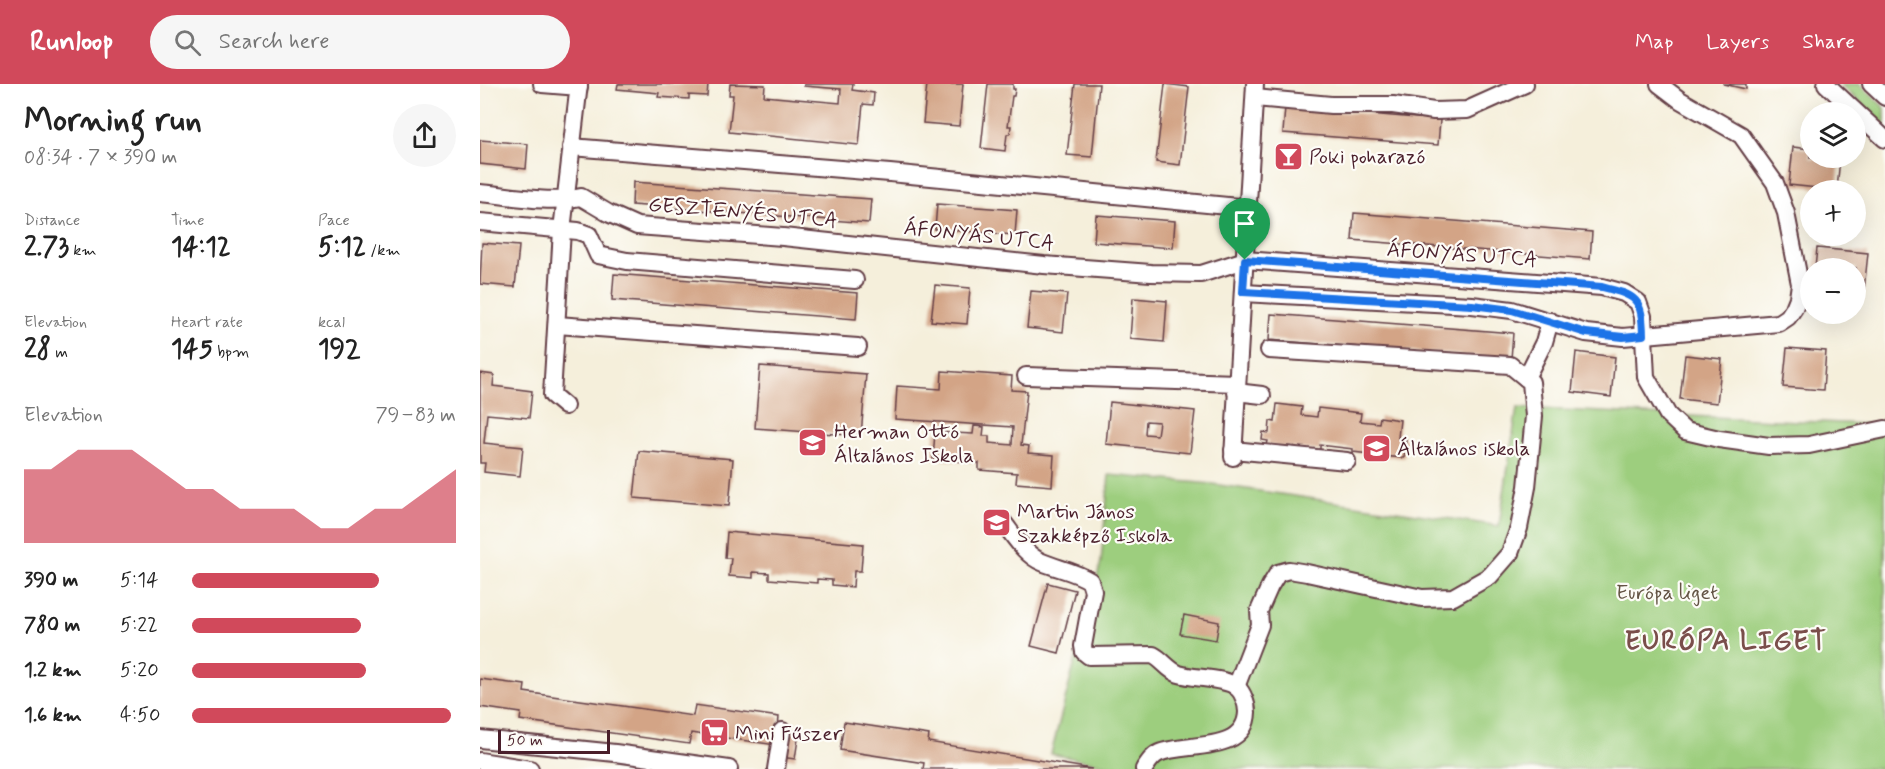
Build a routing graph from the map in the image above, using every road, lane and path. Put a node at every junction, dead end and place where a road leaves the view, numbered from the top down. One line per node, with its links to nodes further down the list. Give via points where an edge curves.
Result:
1 (542, 84): 6 (street)
2 (1525, 84): 7 (street, via 1467,110 1434,111 1393,105 1331,105)
3 (1659, 84): 22 (street, via 1741,135 1758,158 1775,183 1786,213 1800,284 1794,308 1779,323)
4 (1826, 84): 9 (street)
5 (1871, 84): 8 (street)
6 (579, 85): 10 (street)
7 (1255, 91): 13 (street)
8 (1885, 97)
9 (1885, 139)
10 (572, 147): 12 (street); 13 (street)
11 (480, 193): 12 (street, GESZTENYÉS UTCA)
12 (566, 200): 15 (street); 16 (street, GESZTENYÉS UTCA, via 580,197 637,226)
13 (1248, 208): 17 (street)
14 (480, 222): 15 (street)
15 (562, 230): 18 (street, via 589,235 598,255 627,261); 21 (street)
16 (887, 248): 17 (street, ÁFONYÁS UTCA, via 1151,273 1201,274)
17 (1245, 260): 19 (street); 22 (street, ÁFONYÁS UTCA, via 1602,287 1638,302)
18 (855, 280)
19 (1243, 292): 20 (street, via 1472,305 1512,310); 27 (street)
20 (1550, 321): 22 (street, via 1586,333); 26 (street)
21 (556, 325): 23 (street); 29 (street, via 552,395)
22 (1643, 335): 30 (street, via 1646,377 1668,415 1685,431 1769,446 1809,445)
23 (858, 347)
24 (1269, 350): 26 (street, via 1510,365)
25 (1026, 376): 27 (street)
26 (1526, 378): 33 (street, via 1531,382 1534,416 1527,487 1510,553 1490,576 1453,597 1422,598 1307,573 1278,573 1260,611 1260,625)
27 (1237, 388): 28 (street); 31 (street, via 1233,454)
28 (1262, 395)
29 (565, 406)
30 (1885, 429)
31 (1347, 461)
32 (1003, 522): 33 (street, via 1040,562 1090,581 1093,591 1083,646 1089,656 1153,655 1179,674)
33 (1236, 687): 40 (street, via 1244,697 1247,713 1242,729 1231,739 1158,753)
34 (782, 731): 39 (street)
35 (480, 739): 38 (street)
36 (480, 761): 37 (street)
37 (530, 769)
38 (729, 769)
39 (776, 769)
40 (1144, 769)

